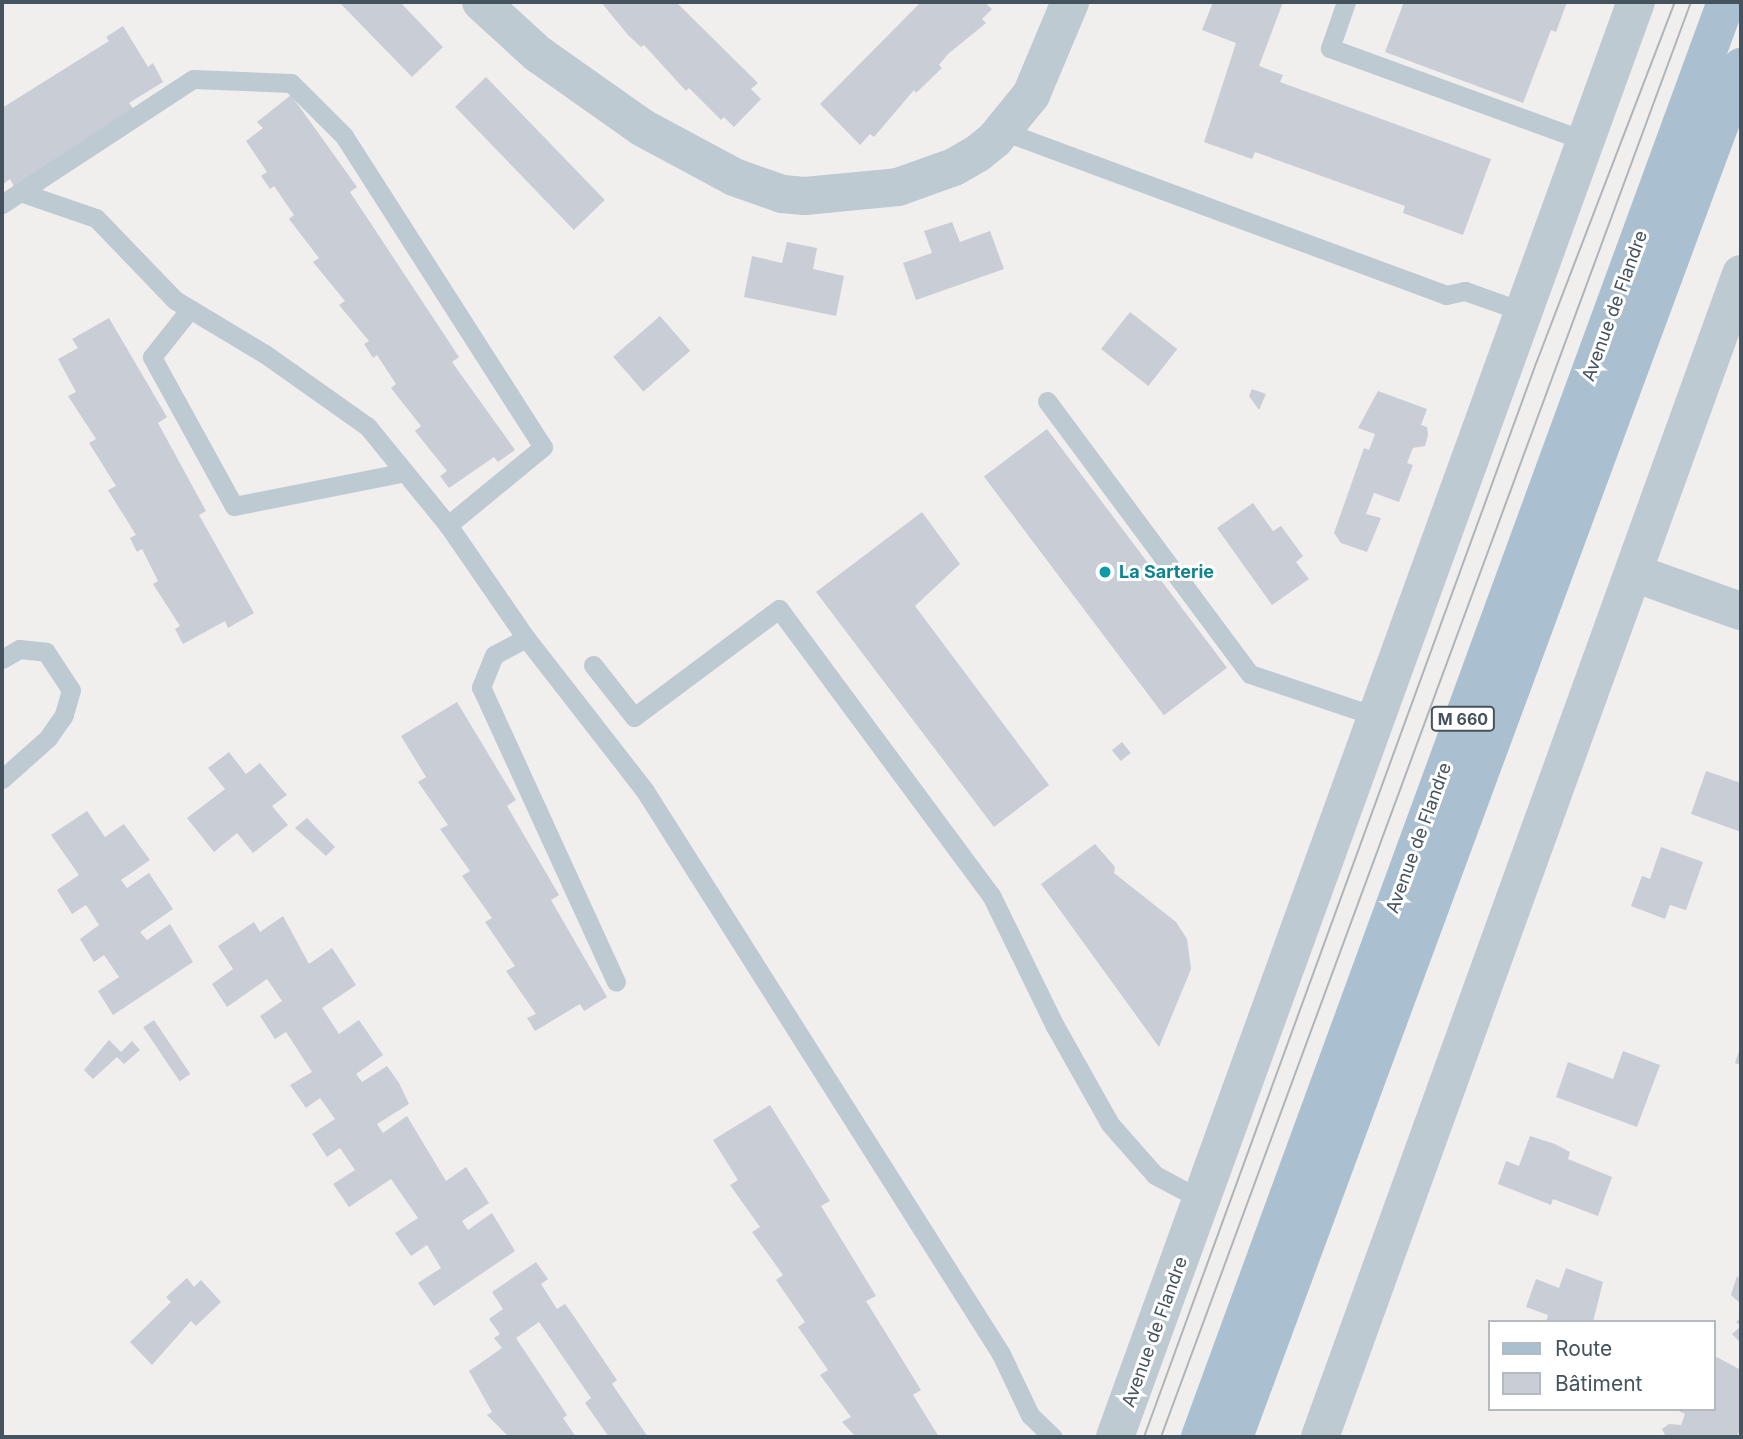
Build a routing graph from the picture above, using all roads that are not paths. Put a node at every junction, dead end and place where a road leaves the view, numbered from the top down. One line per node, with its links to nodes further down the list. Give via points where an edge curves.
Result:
1 (481, 2): 7 (street, via 538,54 643,128 734,177 782,194 834,196 898,187 954,167)
2 (1070, 2): 7 (street, via 1031,95)
3 (1346, 2): 8 (lane, via 1330,48)
4 (1636, 2): 8 (street, Avenue de Flandre)
5 (1726, 2): 28 (main road, Avenue de Flandre / M 660)
6 (1741, 67): 29 (main road, Avenue de Flandre / M 660)
7 (1003, 131): 13 (lane, via 1447,295 1465,291)
8 (1586, 141): 13 (street, Avenue de Flandre)
9 (20, 192): 10 (lane); 12 (lane, via 96,218 175,300); 16 (lane, via 193,79 291,83 344,136 543,447)
10 (2, 204)
11 (1741, 274): 17 (street)
12 (190, 309): 15 (lane, via 368,427); 15 (lane, via 152,357 234,506)
13 (1524, 312): 22 (street, Avenue de Flandre)
14 (1047, 401): 22 (lane, via 1250,674)
15 (405, 472): 16 (lane)
16 (448, 525): 19 (lane)
17 (1634, 573): 18 (street); 30 (street)
18 (1741, 611)
19 (526, 638): 24 (lane, via 494,655 481,687); 26 (lane, via 645,791 1001,1354 1030,1415)
20 (2, 659): 23 (lane, via 19,649 46,652 71,690 64,715 48,738)
21 (593, 665): 25 (lane, via 634,717 779,610 991,895 1055,1026 1110,1124 1154,1175)
22 (1378, 717): 25 (street, Avenue de Flandre)
23 (2, 779)
24 (616, 982)
25 (1204, 1201): 27 (street, Avenue de Flandre)
26 (1053, 1437)
27 (1115, 1437)
28 (1200, 1437)
29 (1234, 1437)
30 (1320, 1437)

